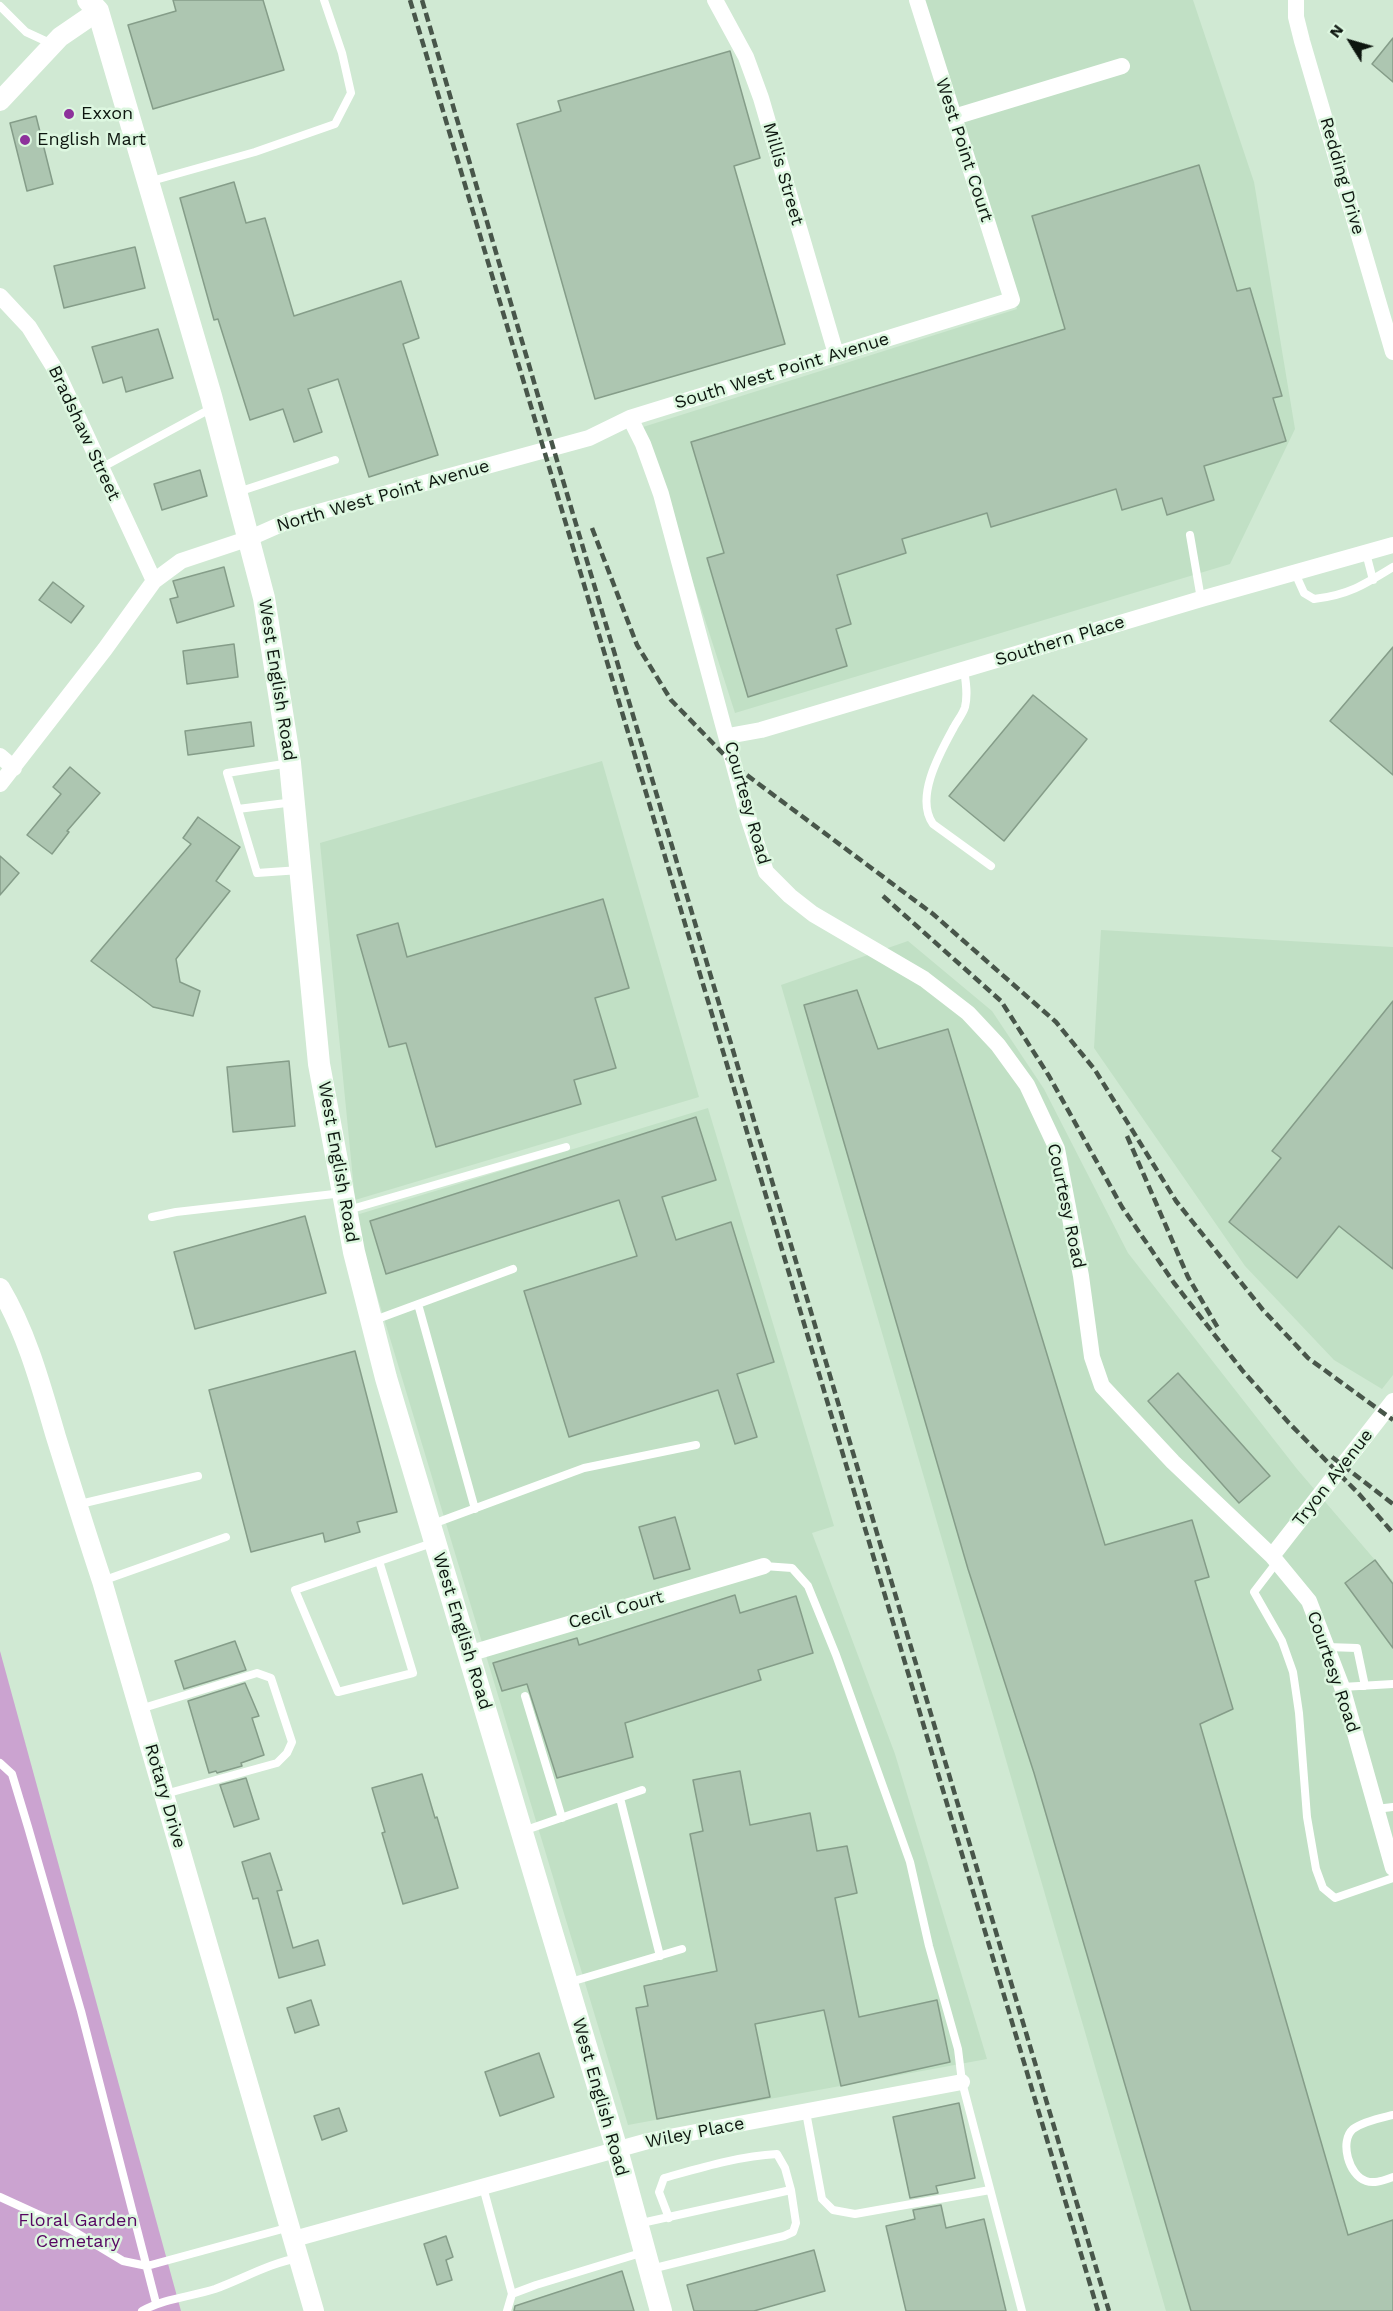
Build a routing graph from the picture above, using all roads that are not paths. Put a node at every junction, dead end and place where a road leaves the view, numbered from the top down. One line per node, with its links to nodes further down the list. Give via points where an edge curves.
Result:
1 (324, 0): 11 (lane, via 351,93 335,124 255,152)
2 (715, 0): 15 (street, Millis Street, via 746,57 761,98)
3 (917, 0): 10 (street, West Point Court)
4 (1296, 0): 14 (street, Redding Drive, via 1302,41)
5 (95, 4): 7 (street); 11 (main road, West English Road)
6 (0, 6): 7 (lane, via 26,32)
7 (54, 45): 9 (street)
8 (1122, 66): 10 (street)
9 (0, 101)
10 (954, 117): 13 (street, West Point Court)
11 (148, 182): 16 (main road, West English Road)
12 (0, 296): 20 (street, Bradshaw Street, via 28,327 58,374)
13 (1012, 300): 15 (street, South West Point Avenue)
14 (1393, 352)
15 (836, 354): 17 (street, South West Point Avenue)
16 (214, 406): 20 (lane); 21 (main road, West English Road)
17 (630, 418): 18 (street, South West Point Avenue, via 589,438); 32 (street, Courtesy Road, via 661,494)
18 (554, 447): 23 (street, North West Point Avenue, via 293,519)
19 (335, 460): 21 (lane)
20 (102, 468): 29 (street, Bradshaw Street)
21 (237, 492): 23 (main road, West English Road)
22 (1190, 535): 30 (lane)
23 (250, 538): 29 (street, North West Point Avenue, via 181,561); 34 (main road, West English Road, via 264,598)
24 (1393, 545): 25 (street, Southern Place)
25 (1366, 553): 27 (street, Southern Place); 28 (lane)
26 (1393, 567): 28 (lane)
27 (1295, 573): 28 (lane, via 1304,592 1314,599 1340,596); 30 (street, Southern Place)
28 (1373, 580)
29 (154, 581): 35 (street, North West Point Avenue)
30 (1201, 599): 31 (street, Southern Place)
31 (964, 670): 32 (street, Southern Place, via 761,730); 39 (lane, via 965,707 936,759 927,799 928,813 933,824)
32 (728, 736): 55 (street, Courtesy Road, via 766,872 813,914 924,979 968,1013 999,1045 1027,1085 1057,1149 1092,1357 1102,1386 1173,1462)
33 (0, 756): 35 (street)
34 (290, 763): 37 (main road, West English Road); 38 (lane, via 227,773)
35 (14, 768): 36 (street, North West Point Avenue)
36 (0, 784)
37 (294, 802): 38 (lane); 40 (main road, West English Road)
38 (237, 808): 40 (lane, via 256,873)
39 (991, 866)
40 (301, 870): 42 (main road, West English Road, via 320,1064)
41 (566, 1147): 42 (lane)
42 (345, 1201): 43 (lane, via 288,1197); 47 (main road, West English Road)
43 (152, 1217)
44 (513, 1269): 46 (lane)
45 (0, 1287): 51 (street, Rotary Drive, via 39,1380)
46 (418, 1304): 47 (lane); 52 (lane)
47 (372, 1321): 53 (main road, West English Road)
48 (1393, 1401): 55 (street, Tryon Avenue)
49 (696, 1445): 52 (lane, via 584,1468)
50 (198, 1476): 51 (lane)
51 (76, 1504): 58 (street, Rotary Drive)
52 (475, 1509): 53 (lane)
53 (433, 1534): 56 (lane); 60 (main road, West English Road)
54 (226, 1537): 58 (lane)
55 (1275, 1559): 59 (street, Courtesy Road, via 1309,1601); 74 (lane, via 1254,1592 1282,1641 1293,1672 1307,1817 1323,1888 1335,1898)
56 (379, 1561): 56 (lane, via 295,1590 338,1692 412,1673)
57 (764, 1566): 60 (street, Cecil Court); 78 (lane, via 792,1568 808,1586 836,1655 910,1862 958,2049)
58 (102, 1581): 65 (street, Rotary Drive)
59 (1327, 1647): 62 (lane, via 1357,1648); 63 (street, Courtesy Road)
60 (468, 1654): 72 (main road, West English Road)
61 (1393, 1684): 62 (lane)
62 (1365, 1686): 63 (lane)
63 (1342, 1687): 70 (street, Courtesy Road)
64 (525, 1696): 71 (lane)
65 (140, 1709): 68 (street, Rotary Drive); 68 (lane, via 257,1673 271,1678 292,1743 277,1763)
66 (0, 1763): 91 (lane, via 12,1774 28,1827 81,2011)
67 (642, 1790): 69 (lane)
68 (165, 1794): 89 (street, Rotary Drive)
69 (620, 1798): 71 (lane); 76 (lane)
70 (1385, 1808): 73 (street, Courtesy Road)
71 (562, 1818): 72 (lane)
72 (522, 1832): 77 (main road, West English Road)
73 (1393, 1868)
74 (1393, 1878)
75 (682, 1949): 76 (lane)
76 (660, 1956): 77 (lane)
77 (567, 1983): 81 (main road, West English Road)
78 (962, 2082): 79 (street, Wiley Place); 85 (lane)
79 (806, 2112): 81 (street, Wiley Place); 85 (lane, via 822,2199 833,2210 855,2214)
80 (1393, 2115): 82 (lane, via 1367,2122 1347,2138 1354,2173 1363,2181)
81 (617, 2150): 83 (street, Wiley Place); 88 (main road, West English Road)
82 (1393, 2177)
83 (483, 2187): 89 (street, Wiley Place); 92 (lane)
84 (791, 2190): 87 (lane); 87 (lane, via 777,2154 695,2169 664,2178 659,2192); 90 (lane, via 796,2223 793,2232)
85 (990, 2190): 98 (lane)
86 (0, 2197): 91 (lane, via 70,2229 123,2261)
87 (669, 2218): 88 (lane)
88 (637, 2224): 90 (main road, West English Road)
89 (295, 2241): 91 (lane); 93 (lane, via 283,2261 214,2289); 95 (street, Rotary Drive)
90 (647, 2261): 92 (lane, via 536,2284); 97 (main road, West English Road)
91 (147, 2266): 93 (lane)
92 (512, 2294): 96 (lane)
93 (156, 2303): 94 (lane)
94 (142, 2311)
95 (314, 2311)
96 (507, 2311)
97 (661, 2311)
98 (1022, 2311)

